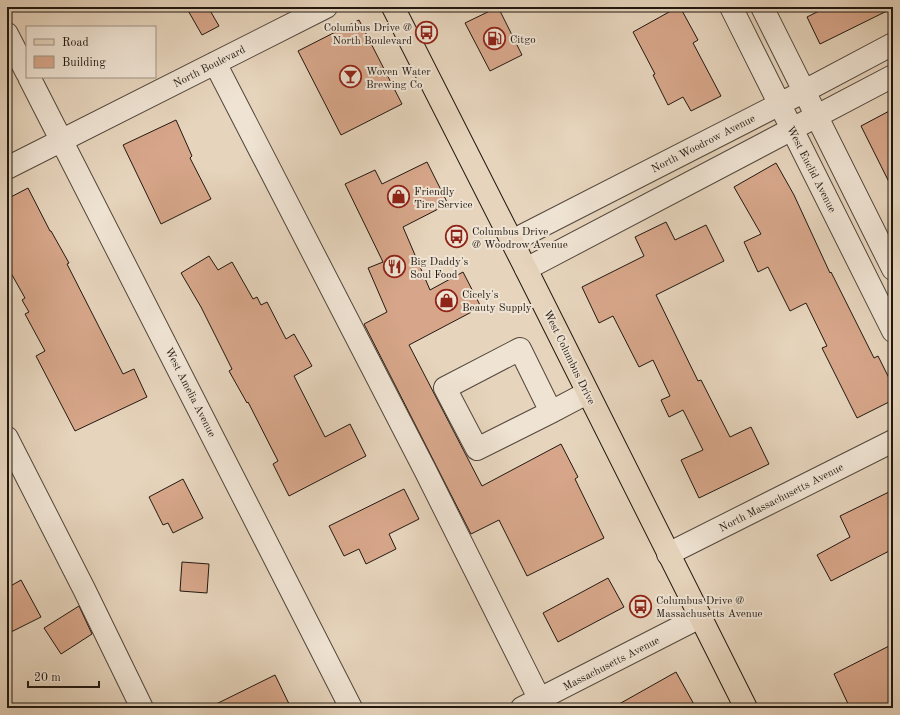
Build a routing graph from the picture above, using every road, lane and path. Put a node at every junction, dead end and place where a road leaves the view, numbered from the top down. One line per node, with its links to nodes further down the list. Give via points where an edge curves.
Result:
1 (326, 7): 7 (street, North Boulevard)
2 (392, 7): 17 (main road, West Columbus Drive)
3 (731, 7): 12 (street, West Euclid Avenue)
4 (762, 7): 11 (street)
5 (7, 34): 8 (street)
6 (893, 44): 11 (street, North Woodrow Avenue)
7 (215, 63): 15 (street, North Boulevard); 27 (street, via 425,470)
8 (26, 71)
9 (893, 76): 13 (street)
10 (30, 78): 15 (street, West Amelia Avenue)
11 (804, 91): 12 (street, North Woodrow Avenue); 13 (street)
12 (780, 104): 14 (street, West Euclid Avenue); 17 (street, North Woodrow Avenue)
13 (817, 117): 14 (street); 19 (street)
14 (793, 130): 18 (street); 20 (street, West Euclid Avenue)
15 (62, 140): 16 (street, North Boulevard); 29 (street, West Amelia Avenue)
16 (7, 168)
17 (512, 241): 18 (main road, West Columbus Drive)
18 (526, 268): 21 (main road, West Columbus Drive)
19 (893, 269)
20 (893, 330)
21 (587, 393): 22 (street); 25 (main road, West Columbus Drive)
22 (551, 412): 22 (street, via 477,449 445,388 520,349)
23 (7, 438): 28 (street)
24 (893, 440): 25 (street, North Massachusetts Avenue)
25 (668, 554): 26 (main road, West Columbus Drive)
26 (700, 617): 27 (street, Massachusetts Avenue); 30 (main road, West Columbus Drive)
27 (535, 705)
28 (142, 708)
29 (351, 708)
30 (746, 708)

